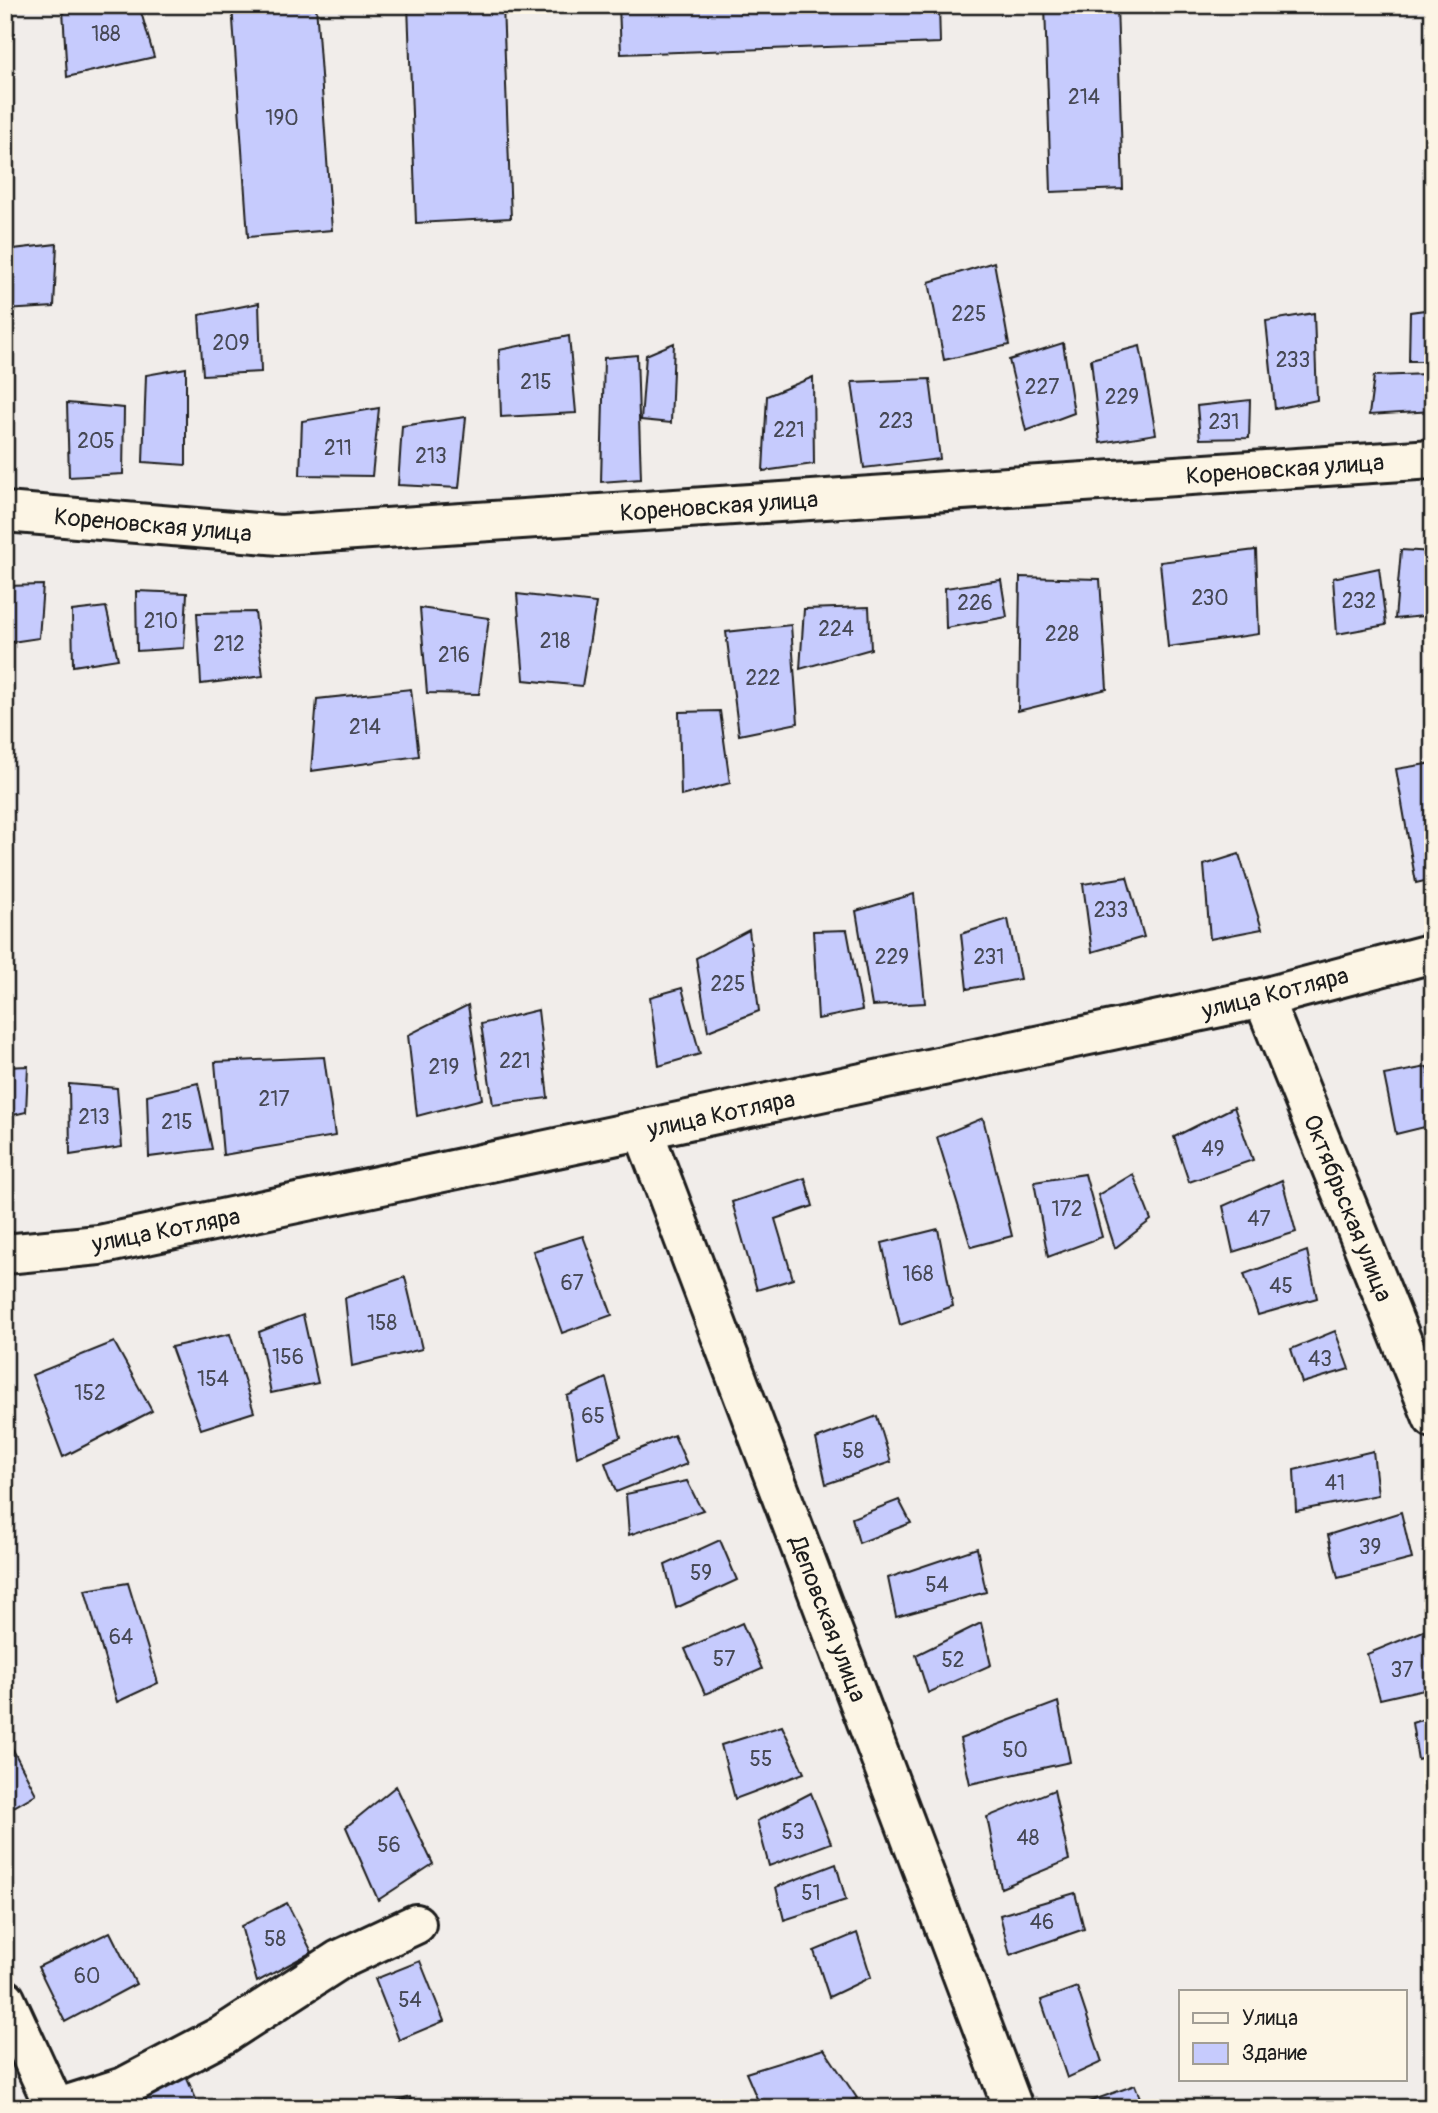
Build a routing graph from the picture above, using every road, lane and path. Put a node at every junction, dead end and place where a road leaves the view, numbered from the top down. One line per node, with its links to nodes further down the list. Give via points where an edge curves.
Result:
1 (1433, 459): 2 (street, Кореновская улица, via 280,535)
2 (5, 512)
3 (1433, 953): 4 (street, улица Котляра)
4 (1264, 999): 5 (street, улица Котляра); 7 (street, Октябрьская улица)
5 (643, 1130): 6 (street, улица Котляра, via 99,1245); 11 (street, Деповская улица)
6 (5, 1254)
7 (1433, 1418)
8 (416, 1924): 10 (street, via 339,1960 223,2035 124,2087)
9 (5, 1999): 10 (street)
10 (56, 2108)
11 (1013, 2108)

